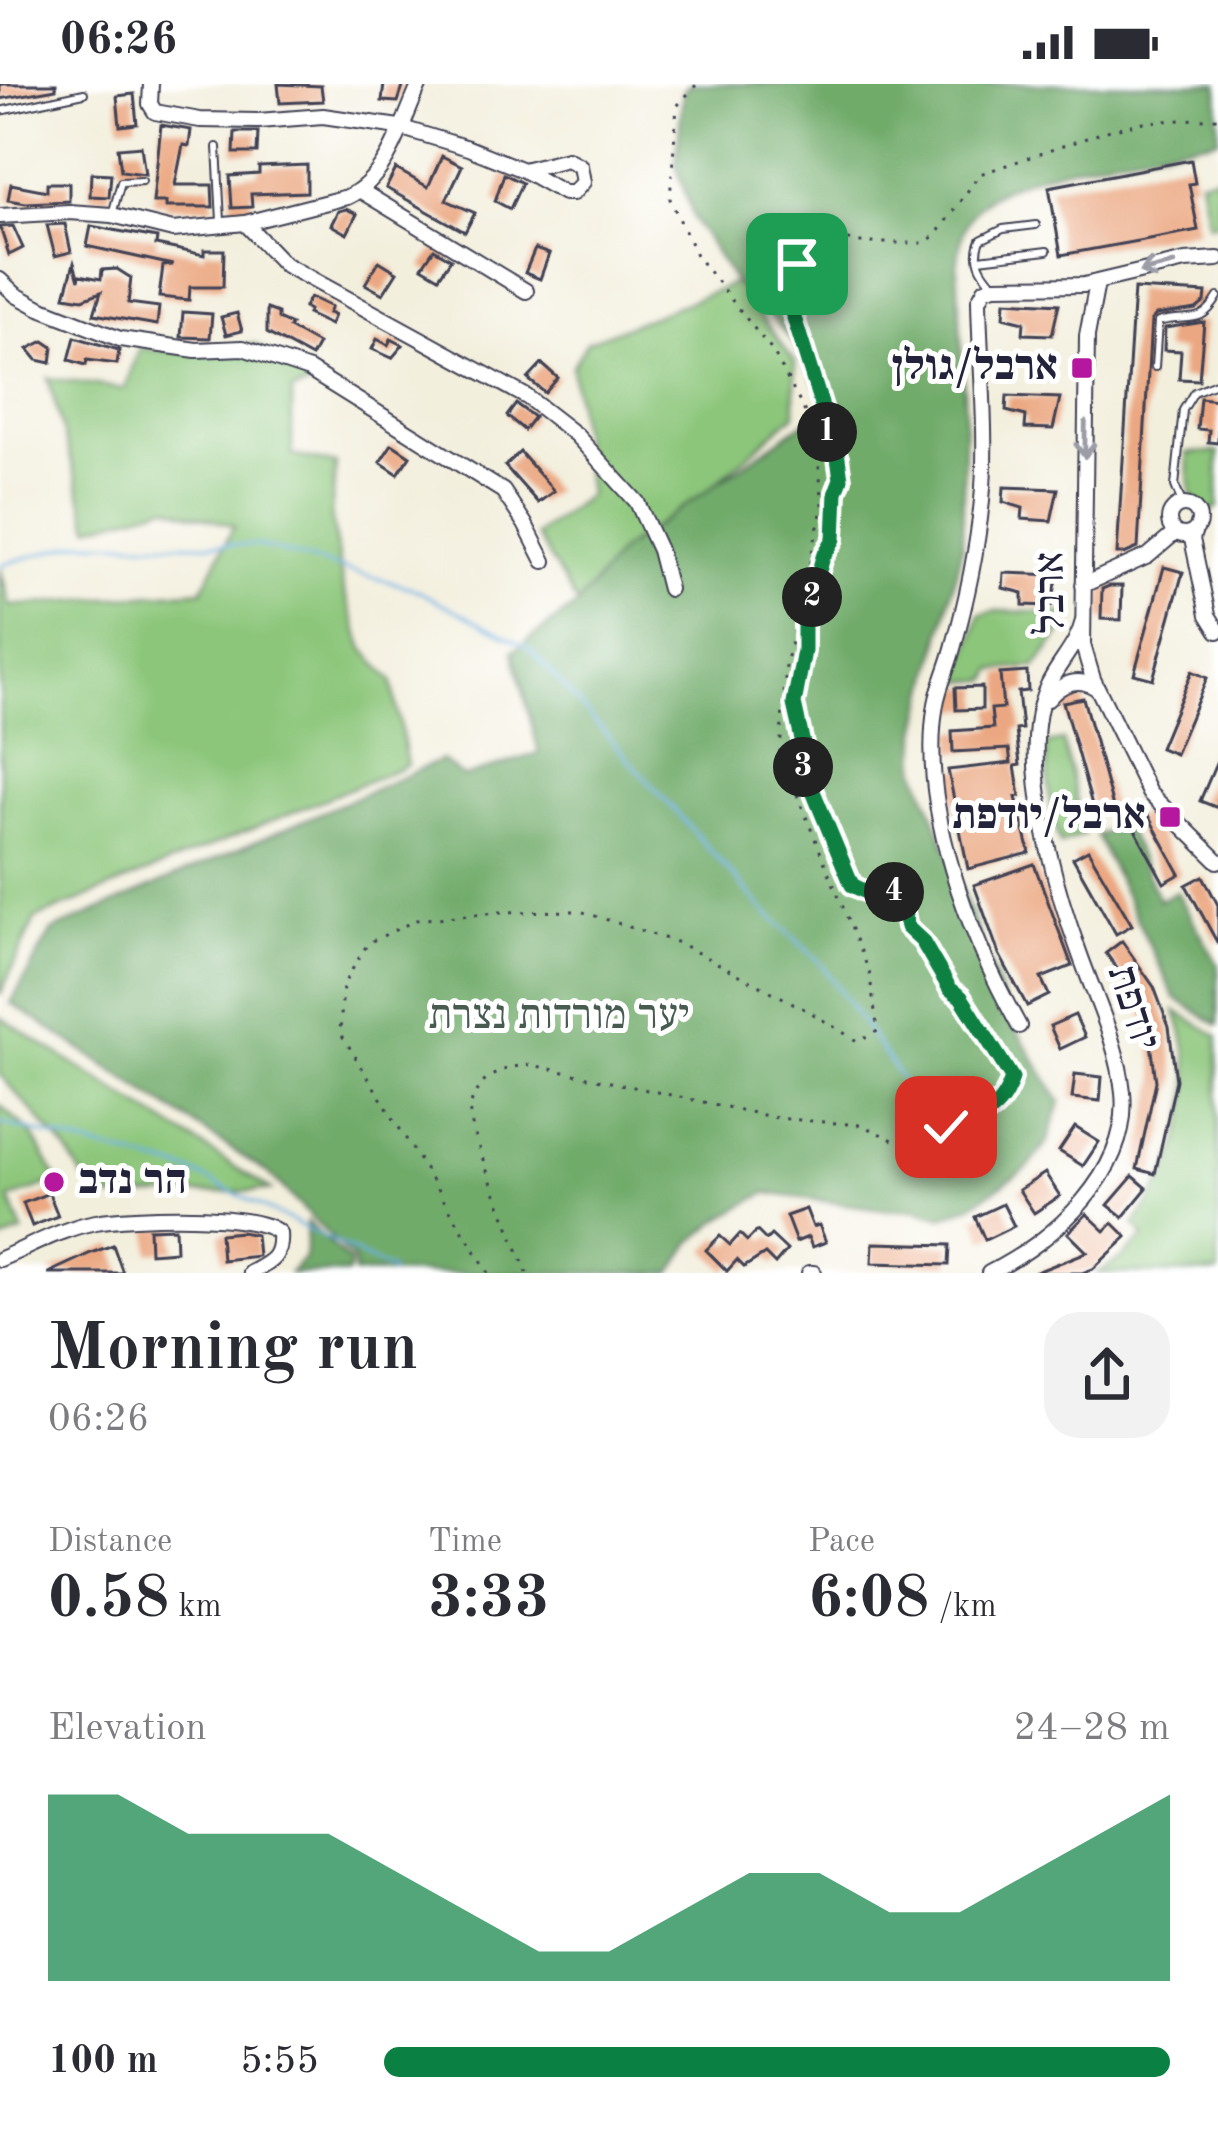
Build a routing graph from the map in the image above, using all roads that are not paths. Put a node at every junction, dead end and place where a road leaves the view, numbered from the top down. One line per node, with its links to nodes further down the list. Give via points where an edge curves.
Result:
1 (151, 84): 5 (street, via 155,112 200,120 323,116)
2 (420, 84): 5 (street)
3 (85, 94): 4 (lane)
4 (0, 111)
5 (399, 128): 7 (street); 9 (street)
6 (217, 147): 13 (lane)
7 (524, 170)
8 (142, 181): 10 (lane, via 121,182)
9 (361, 190): 12 (street); 21 (street)
10 (112, 215): 11 (street); 13 (street, via 173,230)
11 (0, 216)
12 (245, 223): 13 (street); 30 (street, via 284,264 527,397 576,435 638,502)
13 (221, 225)
14 (1036, 225): 16 (lane, via 991,232)
15 (1047, 251): 16 (lane)
16 (978, 259): 20 (lane)
17 (1218, 259): 19 (street, one-way to 19)
18 (0, 280): 28 (street, via 40,308 120,339 243,348 309,370 503,491)
19 (1097, 283): 20 (street); 29 (street, ארבל, one-way to 29, via 1087,336)
20 (995, 286): 36 (street, via 979,300 982,501 932,739 943,831 967,910)
21 (526, 290)
22 (1218, 297): 23 (lane, via 1200,318 1159,322)
23 (1155, 367)
24 (1218, 382): 25 (lane, via 1194,392 1183,410 1175,486)
25 (1183, 505): 26 (street, via 1199,517); 27 (street, via 1170,514)
26 (1194, 532): 27 (street); 32 (street)
27 (1175, 533): 29 (street, via 1148,556)
28 (544, 561)
29 (1083, 585): 31 (street, ארבל)
30 (669, 589)
31 (1083, 621): 33 (street, ארבל); 34 (street, יודפת)
32 (1218, 631)
33 (1100, 692): 34 (street, via 1084,682 1059,686); 35 (street, ארבל, via 1149,794)
34 (1039, 713): 39 (street, יודפת, via 1044,836 1124,1095 1099,1179 1030,1251)
35 (1218, 861)
36 (1019, 1026)
37 (0, 1259): 38 (street, via 95,1222 234,1218 260,1220 279,1233 275,1259)
38 (250, 1273)
39 (989, 1273)

